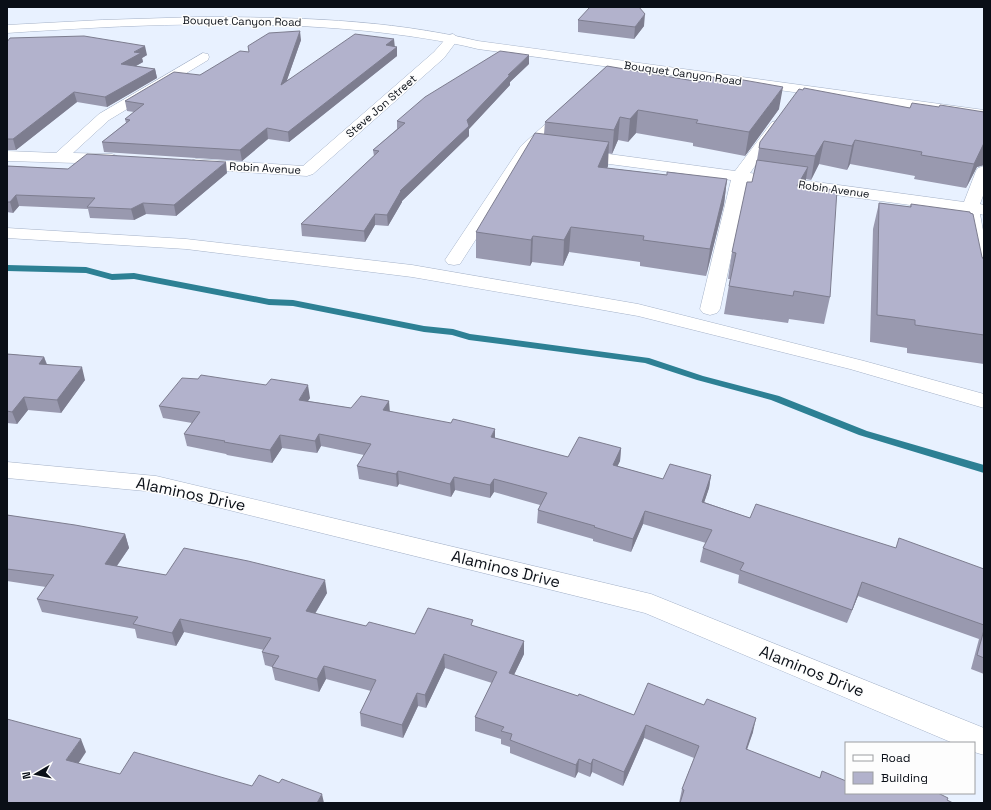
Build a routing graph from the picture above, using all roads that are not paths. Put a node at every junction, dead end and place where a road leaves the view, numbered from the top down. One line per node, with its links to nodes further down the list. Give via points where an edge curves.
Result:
1 (7, 29): 2 (street, Bouquet Canyon Road, via 220,19 336,23)
2 (453, 38): 4 (street, Bouquet Canyon Road, via 488,39); 7 (street, Bouquet Canyon Road, via 478,45); 17 (street, Steve Jon Street, via 439,55)
3 (203, 57): 14 (street, via 104,117)
4 (817, 78)
5 (928, 93): 7 (street, via 915,96 915,99)
6 (578, 102): 10 (street)
7 (932, 107): 8 (street, Bouquet Canyon Road)
8 (984, 114)
9 (784, 115): 19 (street)
10 (526, 149): 11 (street); 22 (street)
11 (542, 150)
12 (566, 153): 19 (street, Robin Avenue)
13 (7, 156): 14 (street)
14 (61, 156): 15 (street)
15 (124, 160)
16 (180, 163): 17 (street, Robin Avenue)
17 (307, 171)
18 (984, 171): 20 (street)
19 (740, 176): 20 (street, Robin Avenue); 24 (street)
20 (977, 209): 23 (street)
21 (7, 233): 25 (street, via 186,244 412,271 638,310 857,365)
22 (454, 260)
23 (984, 283)
24 (710, 309)
25 (984, 401)
26 (7, 470): 27 (street, Alaminos Drive, via 156,484 651,604)
27 (984, 742)

